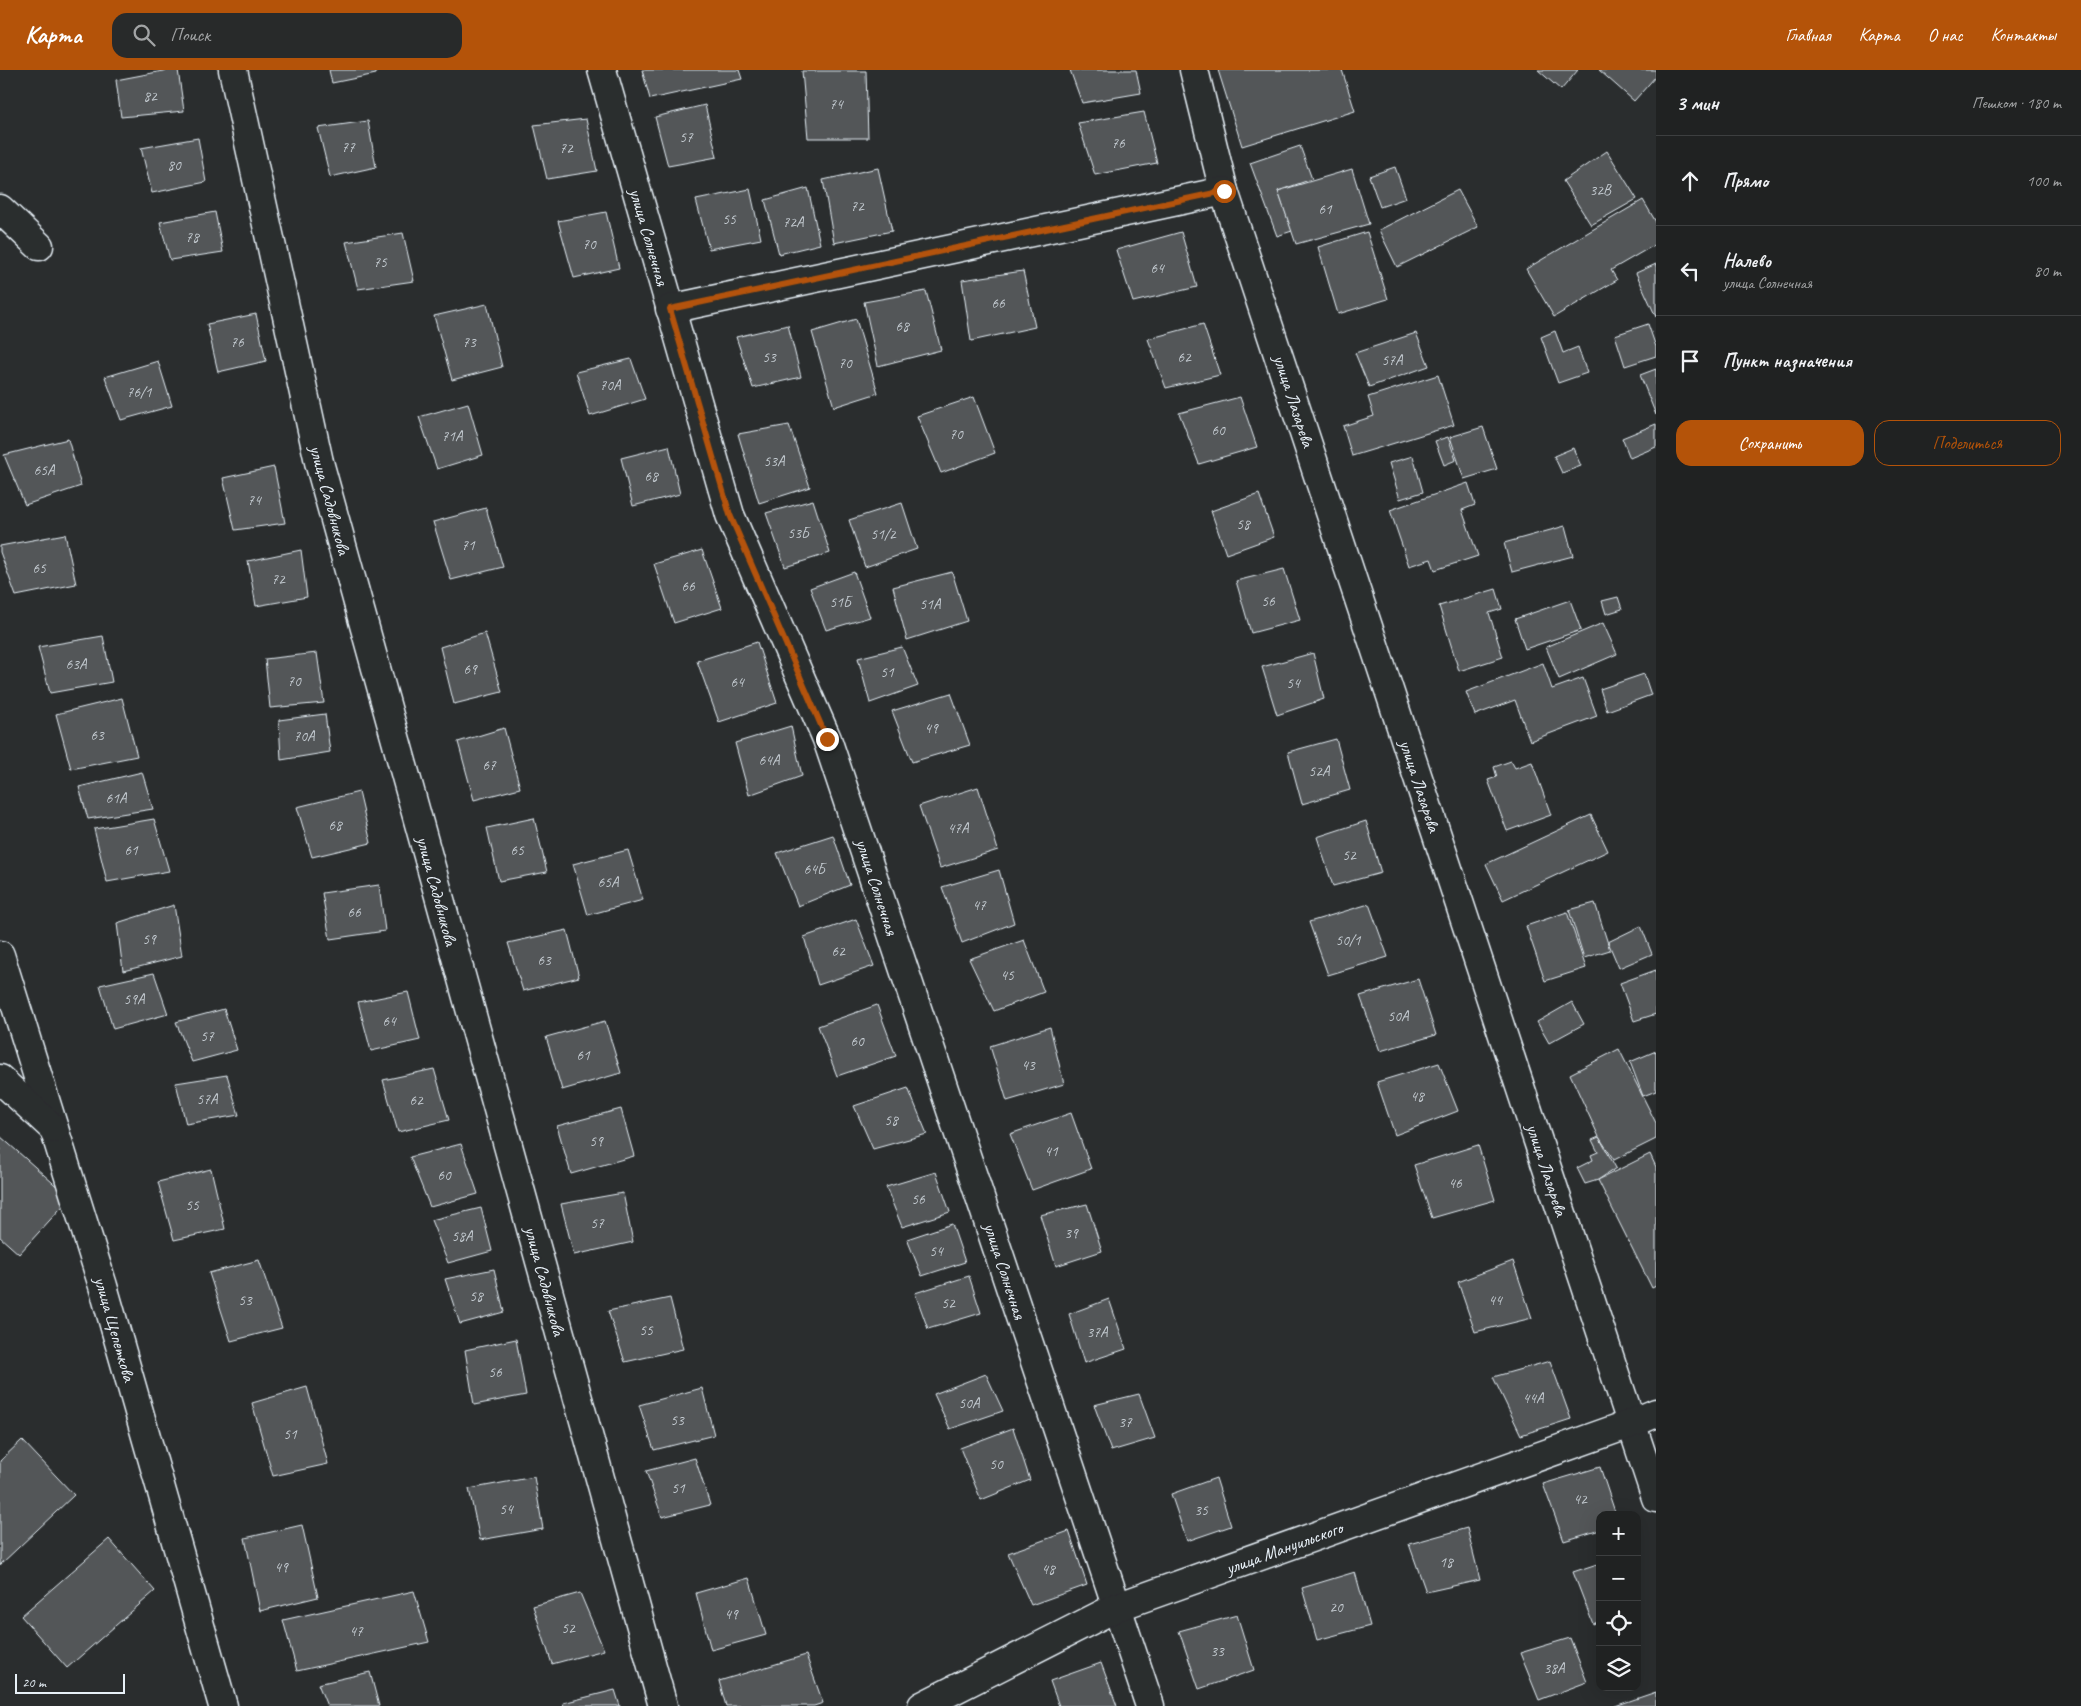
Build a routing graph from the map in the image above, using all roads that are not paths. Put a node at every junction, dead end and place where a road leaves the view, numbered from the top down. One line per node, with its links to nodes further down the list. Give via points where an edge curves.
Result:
1 (233, 70): 16 (street, улица Садовникова, via 319,462)
2 (602, 70): 7 (street, улица Солнечная)
3 (1194, 70): 4 (street, улица Лазарева)
4 (1224, 191): 7 (street); 12 (street, улица Лазарева)
5 (0, 209): 6 (street)
6 (38, 246)
7 (670, 309): 14 (street, улица Солнечная, via 730,515 827,739)
8 (0, 955): 10 (street, улица Щепеткова)
9 (0, 1079): 10 (street)
10 (55, 1129): 15 (street, улица Щепеткова)
11 (1656, 1413): 12 (street, улица Мануильского)
12 (1630, 1424): 13 (street, улица Лазарева); 14 (street, улица Мануильского)
13 (1656, 1498)
14 (1117, 1607): 17 (street, улица Мануильского); 18 (street, улица Солнечная)
15 (224, 1706)
16 (663, 1706)
17 (922, 1706)
18 (1150, 1706)

